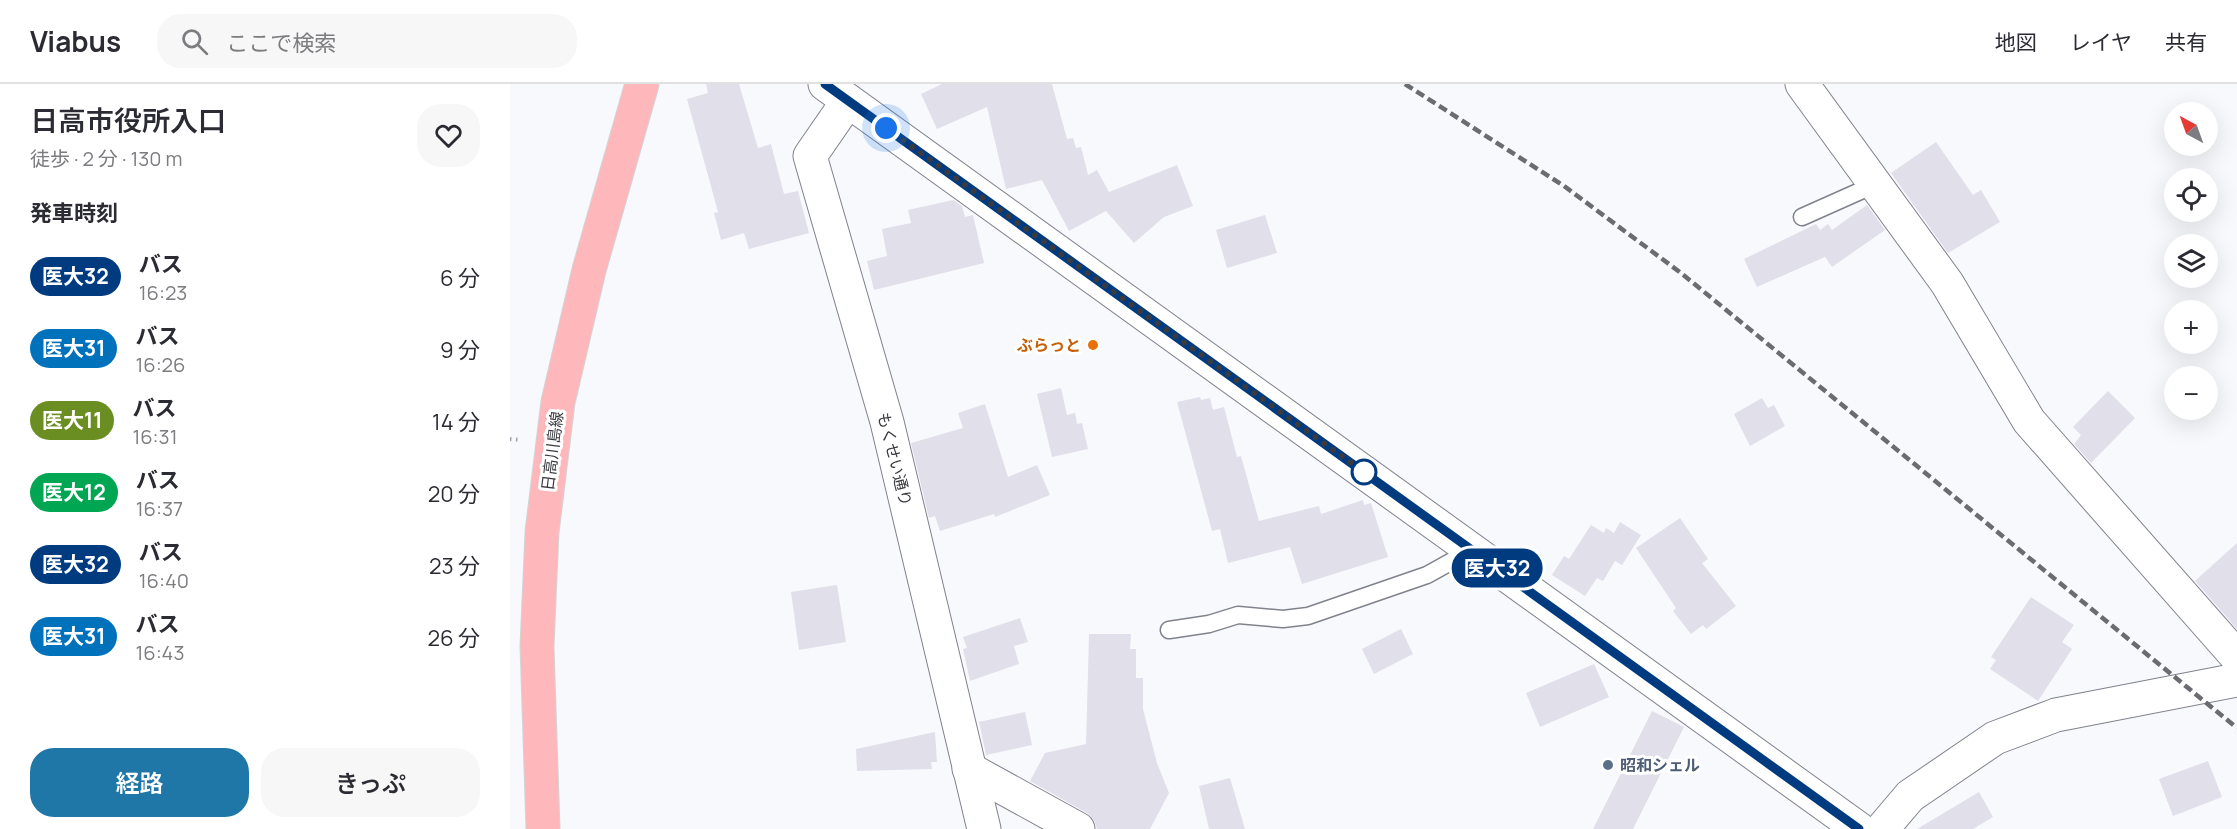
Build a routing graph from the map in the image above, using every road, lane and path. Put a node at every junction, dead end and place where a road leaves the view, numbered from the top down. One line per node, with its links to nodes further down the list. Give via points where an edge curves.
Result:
1 (642, 84): 11 (main road, 日高川島線, via 589,270 558,402 542,532 537,646)
2 (1807, 86): 4 (street)
3 (836, 93): 6 (street); 10 (street, もくせい通り, via 810,156 886,422)
4 (1876, 184): 5 (lane); 8 (street, via 1947,283 2029,421)
5 (1802, 217)
6 (1472, 550): 7 (lane, via 1428,575 1308,616 1283,619 1238,615); 14 (street)
7 (1169, 630)
8 (2237, 657)
9 (2237, 680): 15 (street, via 2056,715 1995,738 1910,795)
10 (969, 769): 12 (street, もくせい通り); 13 (street)
11 (543, 829)
12 (984, 829)
13 (1078, 829)
14 (1859, 829)
15 (1882, 829)

